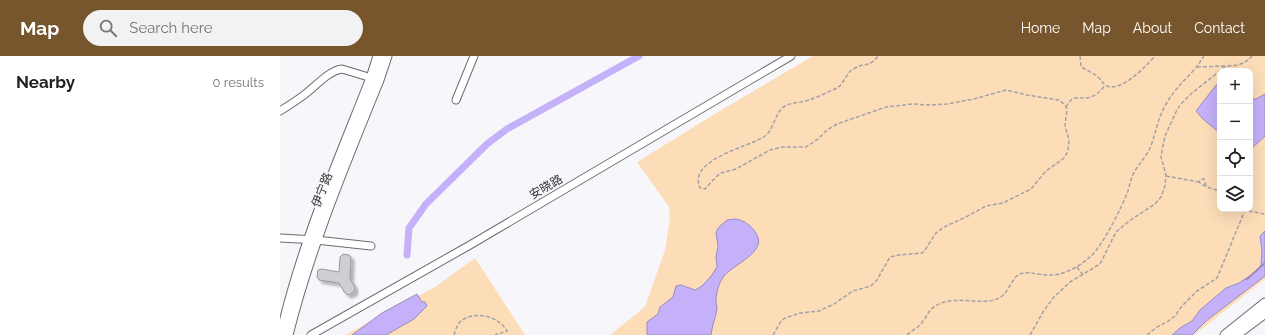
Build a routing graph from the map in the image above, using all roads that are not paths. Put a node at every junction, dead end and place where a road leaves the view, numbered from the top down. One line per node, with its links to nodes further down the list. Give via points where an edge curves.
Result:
1 (378, 56): 5 (main road, 伊宁路)
2 (387, 56): 5 (main road, 伊宁路)
3 (474, 56): 6 (street)
4 (791, 56): 15 (street, 安晓路, via 470,245)
5 (375, 79): 7 (street, via 339,69); 9 (main road, 伊宁路)
6 (456, 100)
7 (280, 111)
8 (280, 238): 9 (street)
9 (312, 240): 10 (street); 13 (main road, 伊宁路, via 289,300); 14 (main road, 伊宁路)
10 (371, 246)
11 (1265, 303): 16 (main road)
12 (1265, 313): 17 (main road)
13 (281, 335)
14 (288, 335)
15 (311, 335)
16 (1226, 335)
17 (1236, 335)

